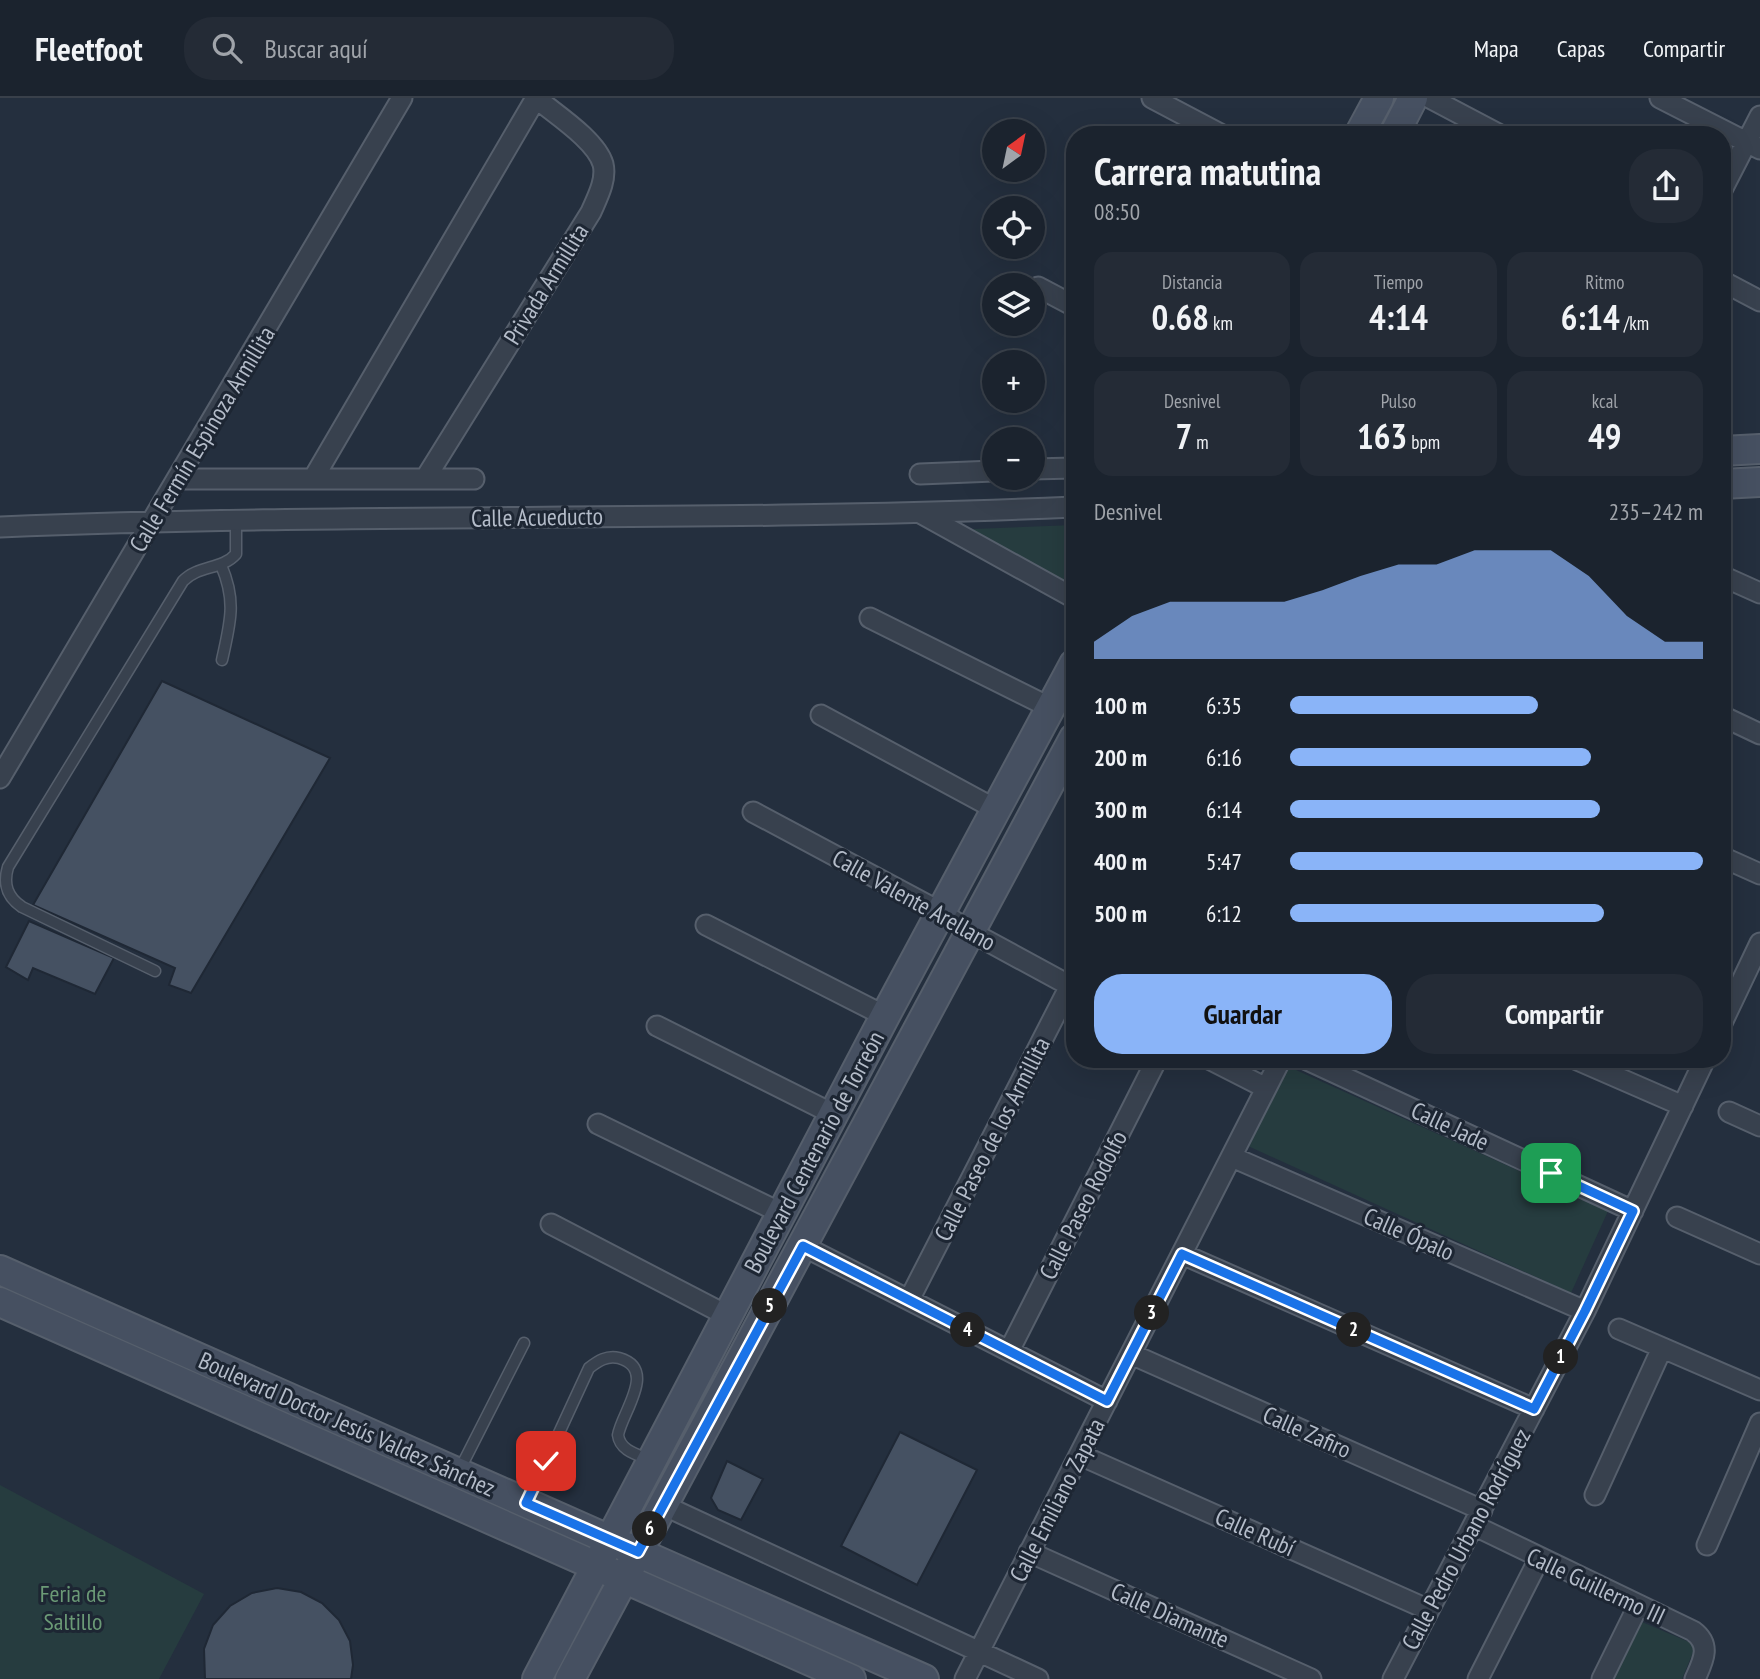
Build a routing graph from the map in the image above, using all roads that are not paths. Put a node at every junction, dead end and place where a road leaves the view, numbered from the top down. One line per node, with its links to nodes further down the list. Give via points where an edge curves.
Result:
1 (402, 98): 26 (street, Calle Fermín Espinoza Armillita)
2 (536, 98): 27 (street, Privada Armillita); 28 (street, Privada Armillita, via 597,152 603,165 601,189)
3 (1152, 98): 9 (street)
4 (1430, 98): 11 (street)
5 (1660, 98): 12 (street)
6 (1377, 99): 7 (street); 10 (street)
7 (1404, 116)
8 (1760, 116): 14 (street)
9 (1205, 126)
10 (1364, 126)
11 (1483, 126)
12 (1715, 126)
13 (1731, 134): 14 (street)
14 (1753, 145): 15 (street)
15 (1731, 177)
16 (1731, 286): 18 (street)
17 (1045, 291): 19 (street)
18 (1760, 301)
19 (1066, 302)
20 (1760, 449): 21 (street)
21 (1731, 451)
22 (1066, 468): 23 (street)
23 (1045, 469)
24 (982, 471): 25 (street)
25 (920, 474)
26 (179, 479): 27 (street, Calle Acueducto); 35 (street, Calle Fermín Espinoza Armillita)
27 (313, 479): 28 (street, Calle Acueducto)
28 (425, 479): 29 (street, Calle Acueducto)
29 (474, 480)
30 (1760, 482): 31 (street)
31 (1731, 484)
32 (1066, 507): 33 (street, Calle Acueducto)
33 (922, 513): 34 (street, Calle Acueducto); 40 (street)
34 (236, 520): 35 (street, Calle Acueducto); 37 (lane, via 236,554)
35 (153, 521): 36 (street, Calle Acueducto); 49 (street, Calle Fermín Espinoza Armillita)
36 (0, 527)
37 (221, 565): 42 (lane, via 232,606); 57 (lane, via 196,571 183,581 5,878 10,897 22,908)
38 (1731, 580): 39 (street)
39 (1760, 593)
40 (1066, 594)
41 (870, 618): 45 (street)
42 (222, 660)
43 (1066, 679): 45 (street, Boulevard Centenario de Torreón)
44 (821, 715): 50 (street)
45 (1047, 715): 50 (street, Boulevard Centenario de Torreón); 54 (street, via 1052,734)
46 (1731, 720): 47 (street)
47 (1760, 734)
48 (1066, 750): 54 (street, Boulevard Centenario de Torreón)
49 (0, 778)
50 (997, 810): 54 (street, Boulevard Centenario de Torreón)
51 (753, 813): 54 (street, Calle Valente Arellano)
52 (1731, 861): 53 (street)
53 (1760, 874)
54 (954, 922): 58 (street, Calle Valente Arellano); 61 (street, Boulevard Centenario de Torreón); 80 (street, Boulevard Centenario de Torreón)
55 (706, 925): 61 (street)
56 (1760, 943): 60 (street)
57 (155, 971)
58 (1066, 980)
59 (1066, 997): 84 (street, Calle Paseo de los Armillita)
60 (1731, 999)
61 (885, 1016): 72 (street, Boulevard Centenario de Torreón)
62 (657, 1026): 72 (street)
63 (1152, 1068): 91 (street, Calle Paseo Rodolfo)
64 (1227, 1068): 69 (street)
65 (1276, 1068): 69 (street, Calle Emiliano Zapata)
66 (1324, 1068): 76 (street, Calle Jade)
67 (1595, 1068): 70 (street)
68 (1701, 1068): 70 (street, Calle Pedro Urbano Rodríguez)
69 (1266, 1088): 75 (street, Calle Emiliano Zapata)
70 (1683, 1107): 76 (street, Calle Pedro Urbano Rodríguez)
71 (1729, 1112): 74 (street)
72 (835, 1115): 77 (street, Boulevard Centenario de Torreón)
73 (598, 1124): 77 (street)
74 (1760, 1126)
75 (1232, 1157): 81 (street, Calle Emiliano Zapata); 86 (street, Calle Ópalo)
76 (1633, 1211): 86 (street, Calle Pedro Urbano Rodríguez)
77 (783, 1214): 87 (street, Boulevard Centenario de Torreón)
78 (1677, 1217): 82 (street)
79 (551, 1224): 87 (street)
80 (803, 1246): 84 (street); 102 (street, Boulevard Centenario de Torreón)
81 (1182, 1254): 92 (street, Calle Emiliano Zapata); 95 (street)
82 (1760, 1254)
83 (0, 1270): 99 (street, Boulevard Doctor Jesús Valdez Sánchez)
84 (909, 1300): 91 (street)
85 (0, 1302): 109 (street, Boulevard Doctor Jesús Valdez Sánchez)
86 (1585, 1311): 95 (street, Calle Pedro Urbano Rodríguez)
87 (728, 1316): 98 (street, Boulevard Centenario de Torreón)
88 (1619, 1329): 90 (street)
89 (524, 1343): 99 (lane)
90 (1662, 1348): 93 (street); 100 (street)
91 (1009, 1350): 94 (street)
92 (1131, 1354): 94 (street, Calle Emiliano Zapata); 103 (street, Calle Zafiro)
93 (1760, 1390)
94 (1107, 1401): 97 (street, Calle Emiliano Zapata)
95 (1534, 1409): 103 (street, Calle Pedro Urbano Rodríguez)
96 (1760, 1423): 105 (street)
97 (1080, 1455): 107 (street, Calle Emiliano Zapata); 112 (street, Calle Rubí)
98 (653, 1461): 101 (lane, via 619,1442 619,1427 638,1382 637,1372 622,1359 604,1359 589,1368); 104 (street, Boulevard Centenario de Torreón)
99 (458, 1473): 101 (street, Boulevard Doctor Jesús Valdez Sánchez)
100 (1595, 1495)
101 (526, 1503): 104 (street, Boulevard Doctor Jesús Valdez Sánchez)
102 (663, 1505): 106 (street, Boulevard Centenario de Torreón); 113 (street)
103 (1478, 1518): 108 (street, Calle Guillermo III); 112 (street, Calle Pedro Urbano Rodríguez)
104 (611, 1541): 106 (street, Boulevard Doctor Jesús Valdez Sánchez); 109 (street, Boulevard Centenario de Torreón)
105 (1707, 1545)
106 (638, 1552): 110 (street, Boulevard Centenario de Torreón); 117 (street, Boulevard Doctor Jesús Valdez Sánchez)
107 (1030, 1552): 113 (street, Calle Emiliano Zapata); 120 (street, Calle Diamante)
108 (1539, 1559): 111 (street, Calle Guillermo III); 122 (street)
109 (597, 1566): 110 (street, Boulevard Doctor Jesús Valdez Sánchez); 114 (street, Boulevard Centenario de Torreón)
110 (624, 1579): 115 (street, Boulevard Centenario de Torreón); 116 (street, Boulevard Doctor Jesús Valdez Sánchez)
111 (1638, 1606): 123 (street); 124 (street, Calle Guillermo III, via 1693,1631 1704,1644 1706,1655)
112 (1429, 1610): 121 (street, Calle Pedro Urbano Rodríguez)
113 (979, 1652): 118 (street, Calle Emiliano Zapata); 119 (street)
114 (537, 1679)
115 (570, 1679)
116 (851, 1679)
117 (924, 1679)
118 (965, 1679)
119 (1038, 1679)
120 (1311, 1679)
121 (1393, 1679)
122 (1478, 1679)
123 (1602, 1679)
124 (1695, 1679)

